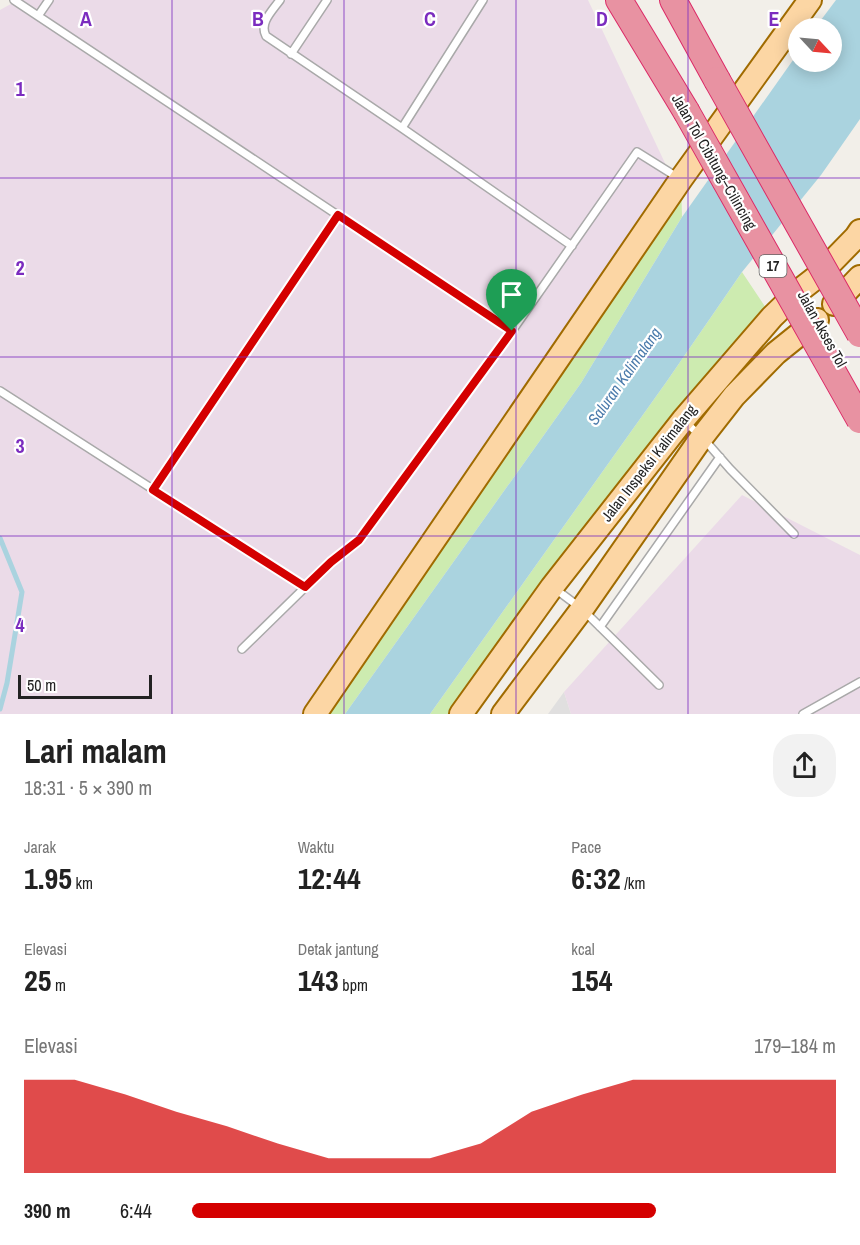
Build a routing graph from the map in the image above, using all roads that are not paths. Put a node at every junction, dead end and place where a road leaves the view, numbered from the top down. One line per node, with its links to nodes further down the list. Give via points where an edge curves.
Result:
1 (14, 0): 10 (lane)
2 (49, 0): 10 (lane)
3 (280, 0): 11 (lane, via 263,31)
4 (327, 0): 11 (lane)
5 (483, 0): 14 (lane)
6 (619, 0): 31 (highway, Jalan Tol Cibitung–Cilincing / 17, bridge)
7 (673, 0): 12 (highway)
8 (684, 0): 12 (highway)
9 (810, 0): 13 (main road)
10 (38, 16): 17 (lane)
11 (291, 54): 14 (lane)
12 (705, 58): 26 (highway, bridge)
13 (734, 123): 15 (main road); 20 (main road, Jalan Akses Tol)
14 (402, 128): 19 (lane)
15 (717, 146): 16 (main road); 22 (main road, Jalan Akses Tol)
16 (681, 179): 19 (lane, via 637,152); 43 (main road)
17 (338, 215): 25 (lane); 34 (lane)
18 (860, 231): 20 (main road, Jalan Inspeksi Kalimalang)
19 (572, 246): 25 (lane)
20 (818, 276): 22 (main road, Jalan Inspeksi Kalimalang); 23 (main road, Jalan Akses Tol)
21 (860, 277): 23 (main road)
22 (800, 290): 24 (main road, Jalan Akses Tol); 30 (main road, Jalan Inspeksi Kalimalang)
23 (834, 304): 27 (main road, Jalan Akses Tol)
24 (817, 320): 29 (main road, Jalan Akses Tol); 32 (main road, Jalan Inspeksi Kalimalang, via 759,369)
25 (512, 331): 37 (lane, via 359,540)
26 (860, 334)
27 (860, 351)
28 (0, 392): 34 (lane)
29 (860, 398)
30 (683, 420): 32 (lane); 36 (main road, Jalan Inspeksi Kalimalang)
31 (860, 420)
32 (702, 437): 33 (lane); 38 (main road, Jalan Inspeksi Kalimalang)
33 (720, 457): 35 (lane); 39 (lane)
34 (153, 490): 37 (lane)
35 (794, 534)
36 (552, 586): 38 (lane); 44 (main road, Jalan Inspeksi Kalimalang)
37 (305, 587): 40 (lane)
38 (582, 609): 39 (lane); 45 (main road, Jalan Inspeksi Kalimalang)
39 (600, 627): 42 (lane)
40 (242, 649)
41 (860, 682): 46 (lane)
42 (659, 685)
43 (315, 714)
44 (461, 714)
45 (503, 714)
46 (803, 714)

